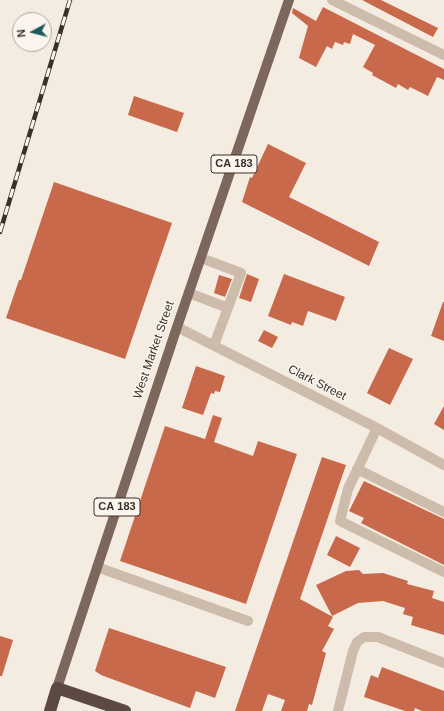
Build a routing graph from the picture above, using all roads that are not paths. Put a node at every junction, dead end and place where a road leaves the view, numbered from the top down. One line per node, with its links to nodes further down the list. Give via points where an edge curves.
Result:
1 (289, 0): 4 (main road, West Market Street / CA 183)
2 (332, 0): 3 (street)
3 (444, 55)
4 (201, 258): 5 (main road, West Market Street / CA 183); 6 (street, via 241,273)
5 (188, 293): 6 (street); 7 (main road, West Market Street / CA 183)
6 (228, 308): 8 (street)
7 (177, 327): 8 (street, Clark Street); 13 (main road, West Market Street / CA 183)
8 (214, 345): 9 (street, Clark Street)
9 (376, 428): 10 (street, Clark Street); 11 (street)
10 (444, 465)
11 (357, 469): 12 (street); 14 (street, via 348,489 340,521)
12 (444, 512)
13 (97, 567): 15 (street); 17 (main road, West Market Street / CA 183)
14 (444, 572)
15 (248, 621)
16 (444, 663): 20 (street, via 378,637 364,637 353,651)
17 (57, 688): 18 (highway, West Market Street / CA 183); 19 (highway)
18 (50, 711)
19 (125, 711)
20 (338, 711)

